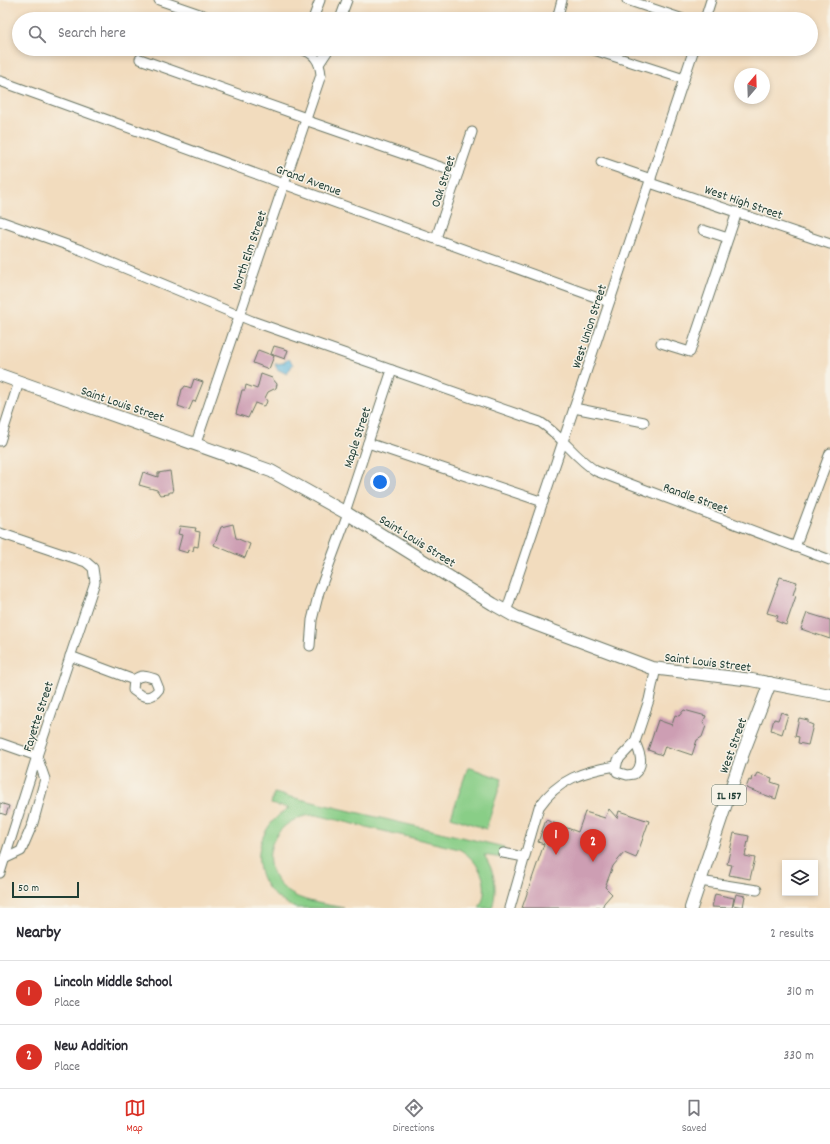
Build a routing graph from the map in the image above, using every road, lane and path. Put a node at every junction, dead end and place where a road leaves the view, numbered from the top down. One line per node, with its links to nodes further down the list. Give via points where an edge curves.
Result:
1 (159, 0): 7 (street)
2 (320, 0): 8 (street)
3 (347, 0): 9 (street)
4 (562, 0): 10 (street)
5 (627, 0): 11 (street)
6 (711, 0): 12 (street)
7 (194, 12)
8 (316, 12)
9 (343, 12)
10 (559, 12)
11 (662, 12)
12 (707, 12)
13 (313, 56): 18 (street)
14 (324, 56): 18 (street)
15 (613, 56): 19 (street)
16 (692, 56): 19 (street, West Union Street)
17 (140, 59): 21 (street)
18 (319, 64): 21 (street, North Elm Street, via 321,75)
19 (684, 79): 25 (street, West Union Street)
20 (0, 81): 26 (street, Grand Avenue)
21 (306, 119): 24 (street); 26 (street, North Elm Street)
22 (472, 132): 24 (street, Oak Street)
23 (601, 162): 25 (street, West High Street)
24 (458, 173): 30 (street, Oak Street)
25 (650, 181): 27 (street, West High Street); 33 (street, West Union Street)
26 (284, 183): 30 (street, Grand Avenue); 34 (street, North Elm Street)
27 (737, 212): 31 (street); 32 (street, West High Street)
28 (0, 221): 34 (street, Randle Street, via 96,256)
29 (703, 230): 31 (street)
30 (436, 238): 33 (street, Grand Avenue)
31 (728, 238): 35 (street, via 690,352)
32 (830, 244)
33 (610, 302): 39 (street, West Union Street)
34 (239, 316): 36 (street, Randle Street); 43 (street, North Elm Street)
35 (661, 342)
36 (392, 370): 42 (street, Randle Street, via 540,422); 44 (street, Maple Street)
37 (0, 375): 38 (main road, Saint Louis Street)
38 (19, 382): 41 (street); 43 (main road, Saint Louis Street)
39 (574, 408): 40 (street); 42 (street, West Union Street)
40 (644, 422)
41 (0, 441)
42 (563, 442): 46 (street, West Union Street); 49 (street, Randle Street, via 583,463 596,472)
43 (196, 443): 47 (main road, Saint Louis Street, via 285,477)
44 (368, 443): 46 (street); 47 (street, Maple Street)
45 (830, 453): 49 (street)
46 (543, 502): 51 (street, West Union Street)
47 (347, 513): 51 (main road, Saint Louis Street); 52 (street, Maple Street, via 319,592 312,620)
48 (0, 532): 53 (street, Fayette Street, via 86,562 92,567 95,582)
49 (795, 547): 50 (street, Randle Street)
50 (830, 560)
51 (506, 612): 54 (main road, Saint Louis Street)
52 (310, 646)
53 (70, 656): 55 (street); 60 (street, Fayette Street)
54 (656, 668): 56 (main road, Saint Louis Street); 58 (street)
55 (134, 680)
56 (770, 683): 57 (main road, Saint Louis Street); 66 (main road, West Street / IL 157, via 743,753)
57 (830, 695)
58 (635, 742): 61 (street, via 622,754); 61 (street, via 641,758 638,771 634,774 622,774 617,772)
59 (0, 743): 60 (street)
60 (37, 756): 64 (street, Fayette Street); 64 (street, via 46,779 39,802 21,851)
61 (616, 766): 63 (street, via 577,774 547,796 539,807)
62 (503, 853): 63 (street)
63 (524, 857): 68 (street)
64 (4, 859): 65 (street, Fayette Street)
65 (0, 874)
66 (700, 881): 67 (street); 69 (main road, West Street / IL 157)
67 (757, 890)
68 (510, 908)
69 (691, 908)

